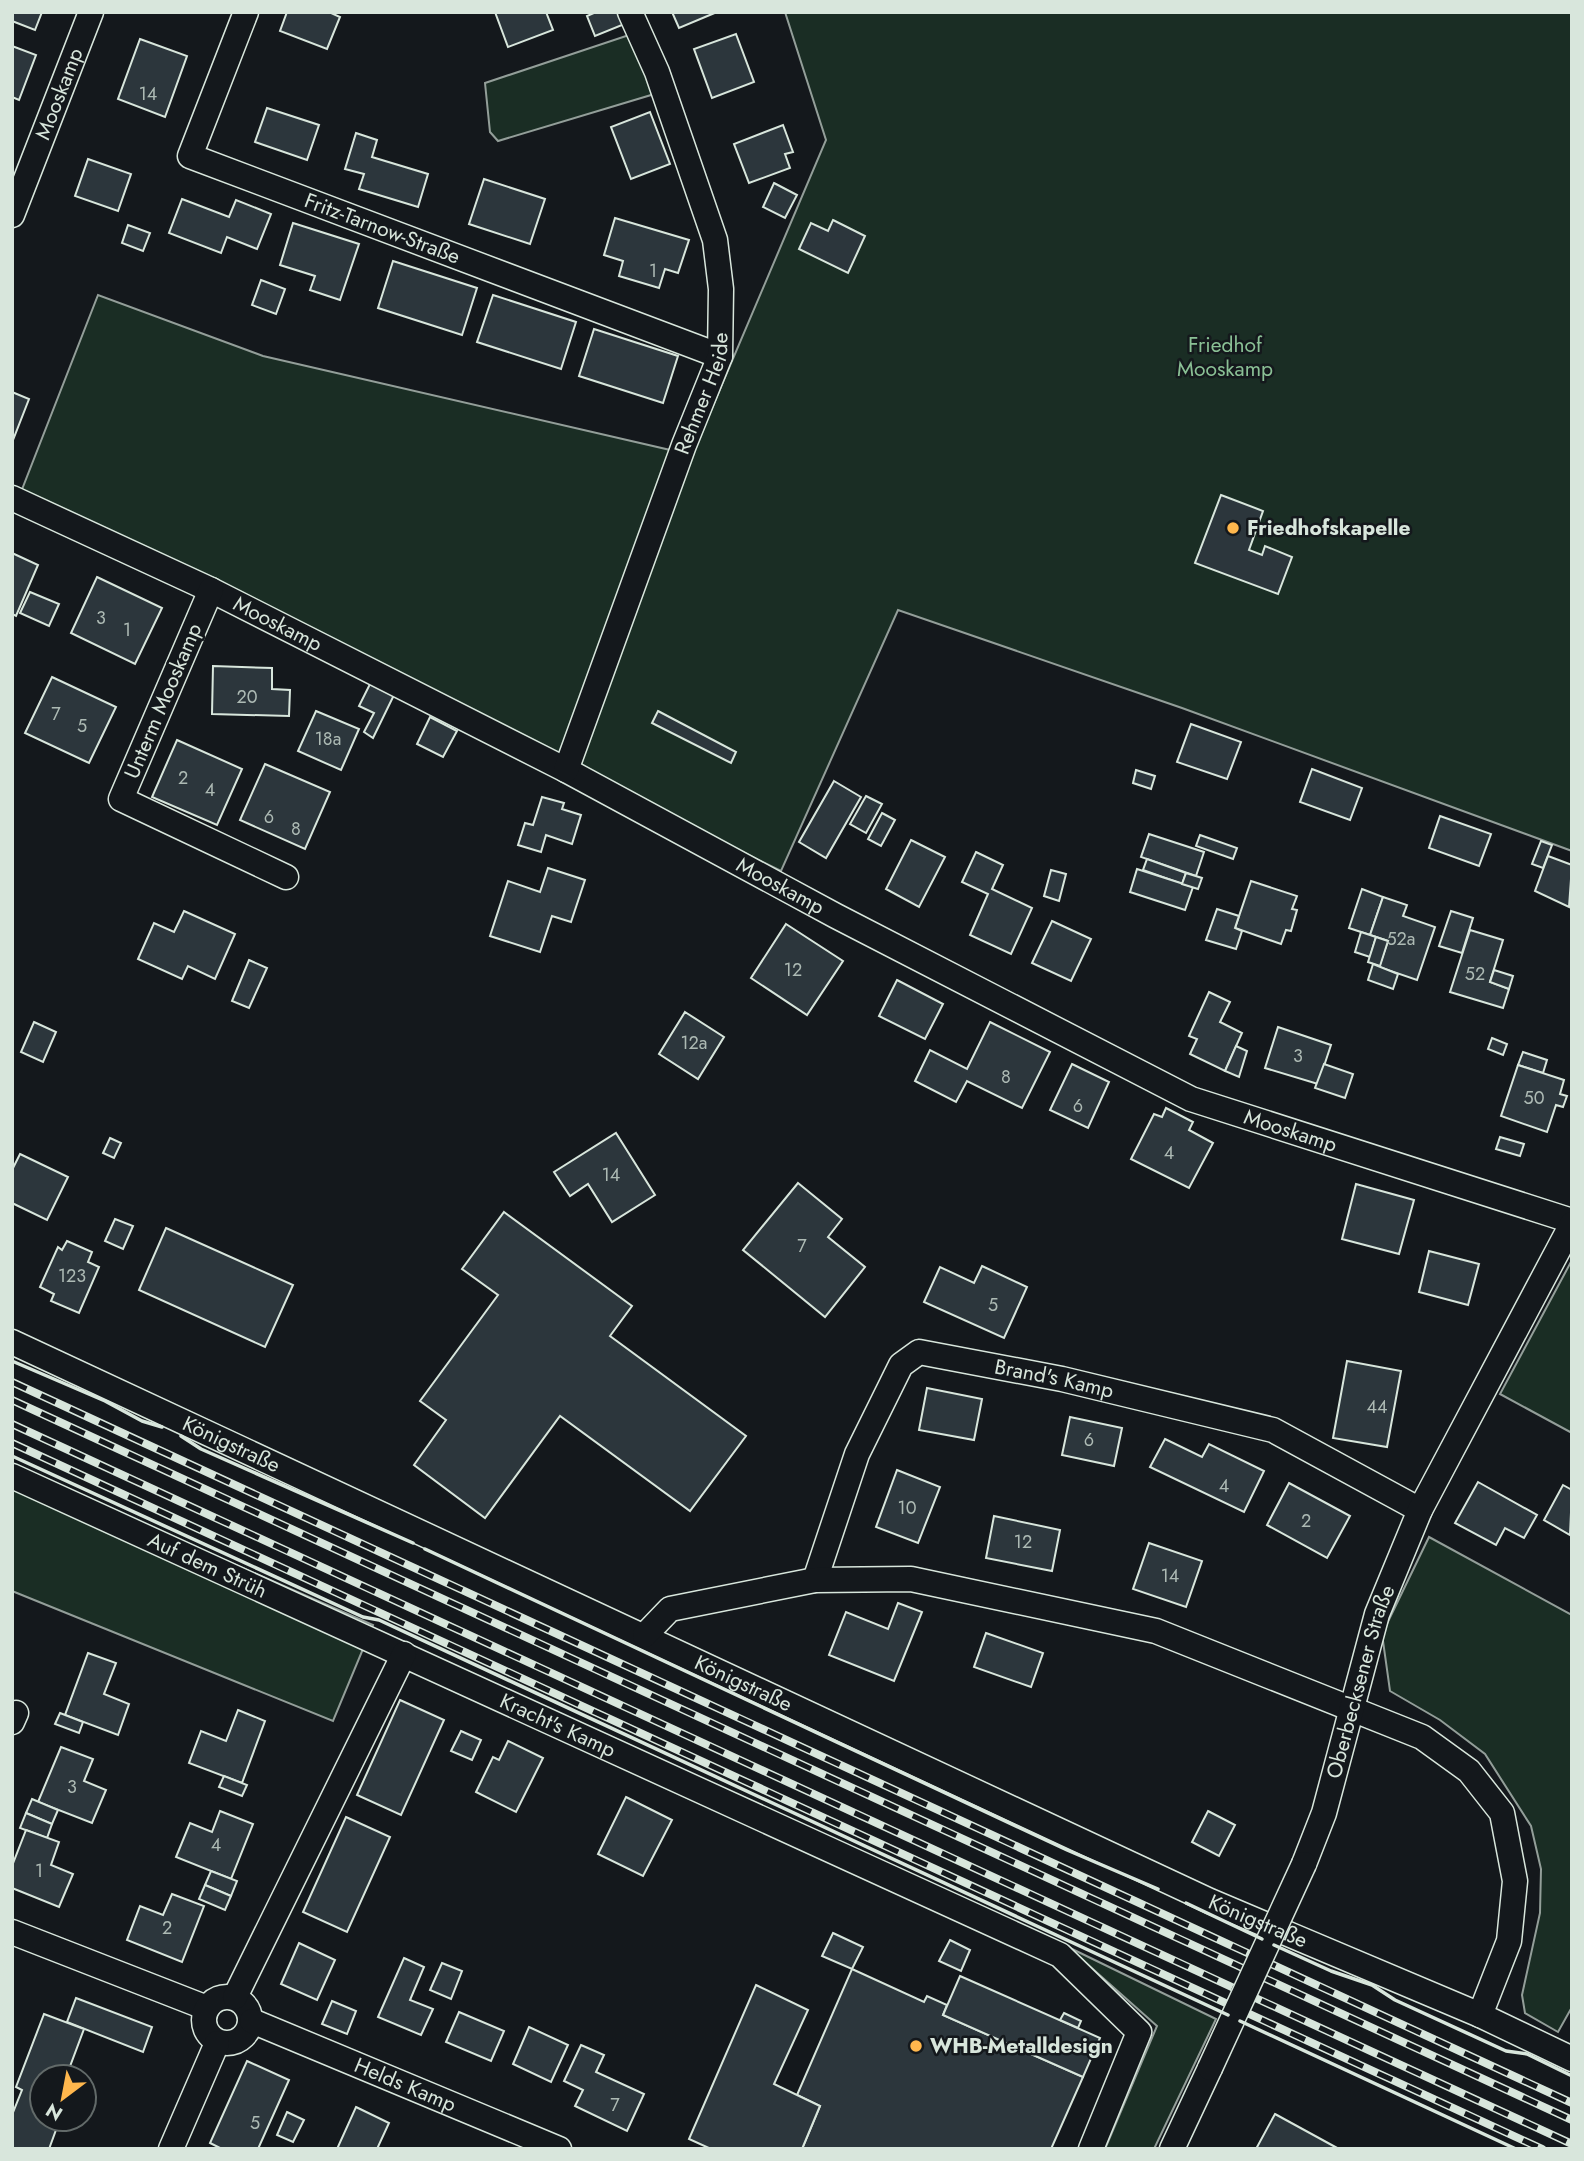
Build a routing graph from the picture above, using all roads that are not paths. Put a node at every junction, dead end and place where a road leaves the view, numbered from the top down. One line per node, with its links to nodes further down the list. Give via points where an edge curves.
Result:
1 (91, 12): 4 (street, Mooskamp)
2 (246, 12): 5 (street, Fritz-Tarnow-Straße, via 190,156)
3 (630, 12): 5 (street, Rehmer Heide, via 657,72 715,240 721,289)
4 (12, 215)
5 (720, 356): 8 (street, Rehmer Heide)
6 (12, 498): 7 (street, Mooskamp)
7 (211, 590): 8 (street, Mooskamp); 9 (street, Unterm Mooskamp, via 121,799)
8 (566, 770): 10 (street, Mooskamp, via 1191,1099)
9 (286, 877)
10 (1572, 1222): 13 (street, Oberbecksener Straße)
11 (12, 1342): 15 (street, Königstraße, via 292,1476)
12 (12, 1476): 16 (street, Auf dem Strüh)
13 (1420, 1510): 14 (street, Brand's Kamp, via 1273,1430 1062,1379 919,1352 901,1365 857,1454); 17 (street, Oberbecksener Straße, via 1377,1614)
14 (815, 1580): 15 (street, via 670,1609); 17 (street, via 911,1578 1156,1631)
15 (645, 1635): 21 (street, Königstraße, via 1210,1901)
16 (404, 1654): 19 (street); 27 (street, Kracht's Kamp, via 1060,1955 1139,2032)
17 (1354, 1708): 21 (street, via 1422,1737 1469,1771 1502,1812 1514,1893 1508,1941); 28 (street, Oberbecksener Straße, bridge, via 1304,1864)
18 (12, 1932): 20 (street)
19 (235, 1997): 20 (street, via 220,1997); 22 (street, via 246,2005)
20 (206, 2008): 23 (street, via 203,2025)
21 (1480, 2015): 24 (street, Königstraße)
22 (252, 2021): 23 (street, via 244,2039); 26 (street, Helds Kamp)
23 (217, 2043): 25 (street)
24 (1572, 2059)
25 (171, 2149)
26 (559, 2149)
27 (1091, 2149)
28 (1172, 2149)

